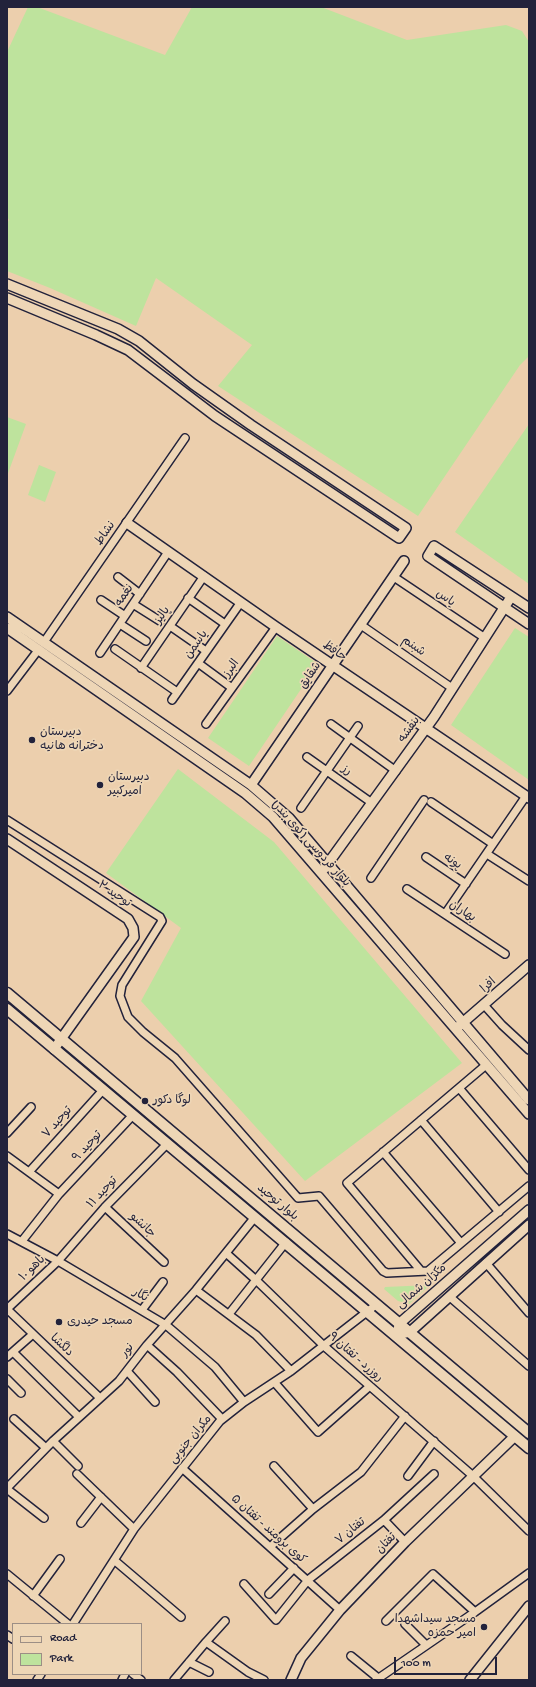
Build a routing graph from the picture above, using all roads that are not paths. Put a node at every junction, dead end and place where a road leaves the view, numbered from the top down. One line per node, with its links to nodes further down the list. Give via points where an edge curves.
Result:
1 (7, 284): 3 (street)
2 (7, 298): 4 (street)
3 (118, 329): 4 (street); 6 (street, via 145,345 193,384)
4 (112, 342): 7 (street, via 139,358 215,416)
5 (185, 438): 8 (street, نشاط)
6 (317, 469): 7 (street); 7 (street, via 406,528 399,538)
7 (309, 478)
8 (127, 523): 9 (street, حافظ); 34 (street, نشاط)
9 (168, 552): 11 (street, حافظ); 14 (street, نغمه)
10 (404, 561): 13 (street, شقایق)
11 (204, 576): 16 (street, پالیز); 18 (street, حافظ)
12 (118, 577): 14 (street)
13 (394, 577): 28 (street, شقایق); 32 (street, یاس)
14 (140, 594): 19 (street, نغمه)
15 (511, 597): 20 (street, بنفشه); 20 (street, via 434,546 428,556); 21 (street)
16 (188, 598): 26 (street); 29 (street, پالیز)
17 (101, 600): 23 (street)
18 (241, 602): 26 (street, یاسمن); 30 (street, حافظ)
19 (133, 604): 23 (street, نغمه); 24 (street)
20 (504, 608): 27 (street); 32 (street, بنفشه)
21 (529, 608)
22 (7, 616): 34 (street, بلوار فردوسی (کوی بندر))
23 (125, 616): 25 (street, نغمه)
24 (160, 621)
25 (120, 624): 33 (street); 37 (street, نغمه)
26 (225, 624): 36 (street, یاسمن)
27 (529, 624)
28 (361, 625): 39 (street, شقایق); 42 (street, شبنم)
29 (170, 626): 36 (street); 40 (street, پالیز)
30 (276, 627): 39 (street, حافظ); 41 (street, البرز)
31 (7, 628): 34 (street, بلوار فردوسی (کوی بندر))
32 (485, 638): 42 (street, بنفشه)
33 (146, 641)
34 (41, 645): 43 (street, نشاط); 46 (street, بلوار فردوسی (کوی بندر)); 47 (street, بلوار فردوسی (کوی بندر))
35 (115, 648): 40 (street)
36 (206, 651): 38 (street, یاسمن)
37 (100, 653)
38 (198, 663): 41 (street); 44 (street, یاسمن)
39 (333, 665): 51 (street, حافظ); 56 (street, شقایق)
40 (141, 668): 44 (street)
41 (232, 688): 48 (street, البرز)
42 (452, 688): 51 (street, بنفشه)
43 (7, 691)
44 (177, 692): 45 (street, یاسمن)
45 (172, 700)
46 (146, 711): 47 (street); 56 (street, بلوار فردوسی (کوی بندر))
47 (140, 720): 57 (street, بلوار فردوسی (کوی بندر))
48 (206, 724)
49 (331, 724): 52 (street)
50 (358, 726): 52 (street)
51 (425, 729): 55 (street, بنفشه); 58 (street, حافظ)
52 (350, 738): 54 (street); 55 (street)
53 (308, 756): 54 (street, رز)
54 (327, 770): 59 (street, رز); 60 (street)
55 (396, 771): 59 (street, بنفشه)
56 (251, 785): 57 (street); 66 (street, بلوار فردوسی (کوی بندر), via 289,818)
57 (245, 794): 67 (street, بلوار فردوسی (کوی بندر), via 273,817)
58 (528, 797): 63 (street)
59 (372, 803): 66 (street, بنفشه)
60 (301, 808)
61 (7, 820): 112 (street, via 160,917 162,921 122,985 120,996 128,1017 175,1058 298,1198 319,1196 385,1272)
62 (7, 839): 80 (street, توحید ۲, via 128,919 133,928 134,937 130,944)
63 (493, 844): 64 (street); 68 (street, via 428,801)
64 (487, 854): 69 (street); 70 (street)
65 (426, 857): 70 (street, پونه)
66 (328, 864): 67 (street, بنفشه); 78 (street, بلوار فردوسی (کوی بندر))
67 (321, 873): 79 (street, بلوار فردوسی (کوی بندر))
68 (371, 878)
69 (529, 881)
70 (466, 884): 72 (street)
71 (406, 889): 72 (street, بهاران)
72 (445, 914): 73 (street, بهاران)
73 (506, 954)
74 (528, 969): 76 (street, افرا)
75 (7, 993): 80 (main road, بلوار توحید)
76 (485, 1006): 78 (street, افرا); 82 (street)
77 (7, 1010): 81 (main road, بلوار توحید)
78 (464, 1023): 79 (street, افرا); 86 (street, بلوار فردوسی (کوی بندر))
79 (456, 1030): 83 (street, بلوار فردوسی (کوی بندر))
80 (62, 1038): 81 (street, توحید ۲); 118 (main road, بلوار توحید)
81 (54, 1049): 85 (main road, بلوار توحید)
82 (529, 1050)
83 (486, 1065): 84 (street); 88 (street, بلوار فردوسی (کوی بندر))
84 (459, 1088): 90 (street); 95 (street)
85 (103, 1090): 89 (main road, بلوار توحید); 96 (street, توحید ۷)
86 (529, 1100)
87 (31, 1107): 91 (street)
88 (529, 1114)
89 (133, 1115): 92 (main road, بلوار توحید); 98 (street, توحید ۹)
90 (421, 1120): 93 (street); 101 (street)
91 (7, 1133)
92 (167, 1144): 99 (street, توحید ۱۱); 102 (main road, بلوار توحید)
93 (384, 1152): 107 (street); 112 (street, via 347,1183)
94 (7, 1156): 96 (street)
95 (529, 1170)
96 (29, 1172): 98 (street)
97 (529, 1186): 101 (street)
98 (59, 1194): 105 (street, توحید ۹)
99 (104, 1207): 109 (street, توحید ۱۱); 110 (street, جانشو)
100 (529, 1210): 115 (street, مکران شمالی)
101 (499, 1212): 107 (street)
102 (255, 1217): 106 (main road, بلوار توحید); 108 (street, نور)
103 (529, 1225): 111 (street)
104 (7, 1234): 105 (street, نگار)
105 (22, 1241): 109 (street, نگار)
106 (286, 1242): 113 (street); 121 (main road, بلوار توحید)
107 (461, 1243): 112 (street, via 434,1267 428,1271)
108 (226, 1253): 113 (street, روزرد - تفتان ۹); 116 (street, نور)
109 (58, 1260): 119 (street, باهو ۱۰); 120 (street, نگار)
110 (164, 1262)
111 (486, 1263): 117 (street); 122 (street)
112 (421, 1271)
113 (256, 1280): 123 (street); 130 (street, روزرد - تفتان ۹)
114 (163, 1282): 120 (street)
115 (441, 1287): 117 (street); 124 (street, مکران شمالی)
116 (196, 1290): 123 (street); 125 (street, نور)
117 (450, 1297): 126 (street); 133 (street)
118 (377, 1304): 121 (street, مکران جنوبی); 124 (main road, بلوار توحید)
119 (7, 1309): 127 (street, دلگشا)
120 (142, 1310): 125 (street, نگار)
121 (368, 1312): 128 (main road, بلوار توحید); 130 (street, مکران جنوبی)
122 (529, 1313)
123 (229, 1314): 135 (street, via 267,1345)
124 (400, 1323): 126 (main road, بلوار توحید); 128 (street, مکران شمالی)
125 (166, 1325): 129 (street, نور); 142 (street, نگار, via 215,1367)
126 (410, 1332): 128 (street); 147 (main road, بلوار توحید)
127 (33, 1334): 131 (street); 140 (street, دلگشا)
128 (396, 1335): 148 (main road, بلوار توحید)
129 (147, 1345): 134 (street, نور); 146 (street, via 177,1372)
130 (324, 1346): 135 (street, مکران جنوبی); 138 (street, روزرد - تفتان ۹)
131 (13, 1352): 132 (street); 144 (street)
132 (7, 1357)
133 (529, 1366)
134 (127, 1371): 140 (street, نور); 141 (street)
135 (291, 1371): 137 (street, مکران جنوبی)
136 (7, 1379): 139 (street)
137 (275, 1382): 138 (street, via 318,1432); 142 (street, مکران جنوبی)
138 (370, 1386): 143 (street, روزرد - تفتان ۹)
139 (21, 1393)
140 (100, 1398): 144 (street, نور)
141 (155, 1402)
142 (244, 1402): 146 (street, مکران جنوبی)
143 (405, 1416): 150 (street, روزرد - تفتان ۹); 162 (street, via 361,1472)
144 (79, 1417): 149 (street, نور)
145 (14, 1419): 151 (street)
146 (222, 1420): 155 (street, مکران جنوبی)
147 (529, 1433)
148 (515, 1436): 152 (main road, بلوار توحید); 159 (street, تفتان)
149 (53, 1441): 151 (street, نور); 153 (street)
150 (434, 1441): 158 (street); 159 (street, روزرد - تفتان ۹)
151 (46, 1448): 160 (street, نور)
152 (529, 1448)
153 (78, 1466)
154 (274, 1466): 162 (street)
155 (182, 1468): 166 (street, مکران جنوبی); 169 (street, کوی برومند - تفتان ۵)
156 (77, 1474): 161 (street)
157 (434, 1474): 164 (street)
158 (408, 1476)
159 (473, 1476): 167 (street, روزرد - تفتان ۹); 168 (street, تفتان)
160 (7, 1489): 163 (street)
161 (100, 1497): 165 (street); 166 (street)
162 (313, 1509): 169 (street)
163 (44, 1518)
164 (384, 1520): 168 (street, تفتان ۷); 175 (street, تفتان ۷)
165 (80, 1524)
166 (134, 1529): 171 (street, مکران جنوبی)
167 (529, 1531)
168 (405, 1542): 180 (street, تفتان)
169 (270, 1546): 172 (street, کوی برومند - تفتان ۵)
170 (60, 1559): 178 (street)
171 (114, 1560): 182 (street); 186 (street, مکران جنوبی)
172 (294, 1568): 175 (street, کوی برومند - تفتان ۵); 177 (street)
173 (529, 1573): 181 (street)
174 (8, 1579): 178 (street)
175 (308, 1580): 176 (street, تفتان ۷, via 276,1620); 180 (street, کوی برومند - تفتان ۵)
176 (244, 1584)
177 (269, 1594)
178 (33, 1596): 185 (street)
179 (529, 1606): 194 (street)
180 (340, 1610): 197 (street, تفتان, via 300,1658)
181 (476, 1612): 183 (street, via 434,1574); 189 (street)
182 (181, 1617)
183 (386, 1620)
184 (225, 1621): 188 (street)
185 (67, 1623)
186 (74, 1623)
187 (405, 1624): 189 (street)
188 (206, 1642): 191 (street); 196 (street, via 248,1672)
189 (426, 1646): 193 (street)
190 (351, 1656): 193 (street)
191 (189, 1662): 192 (street); 195 (street)
192 (209, 1672)
193 (377, 1679)
194 (472, 1679)
195 (174, 1680)
196 (264, 1680)
197 (291, 1680)

